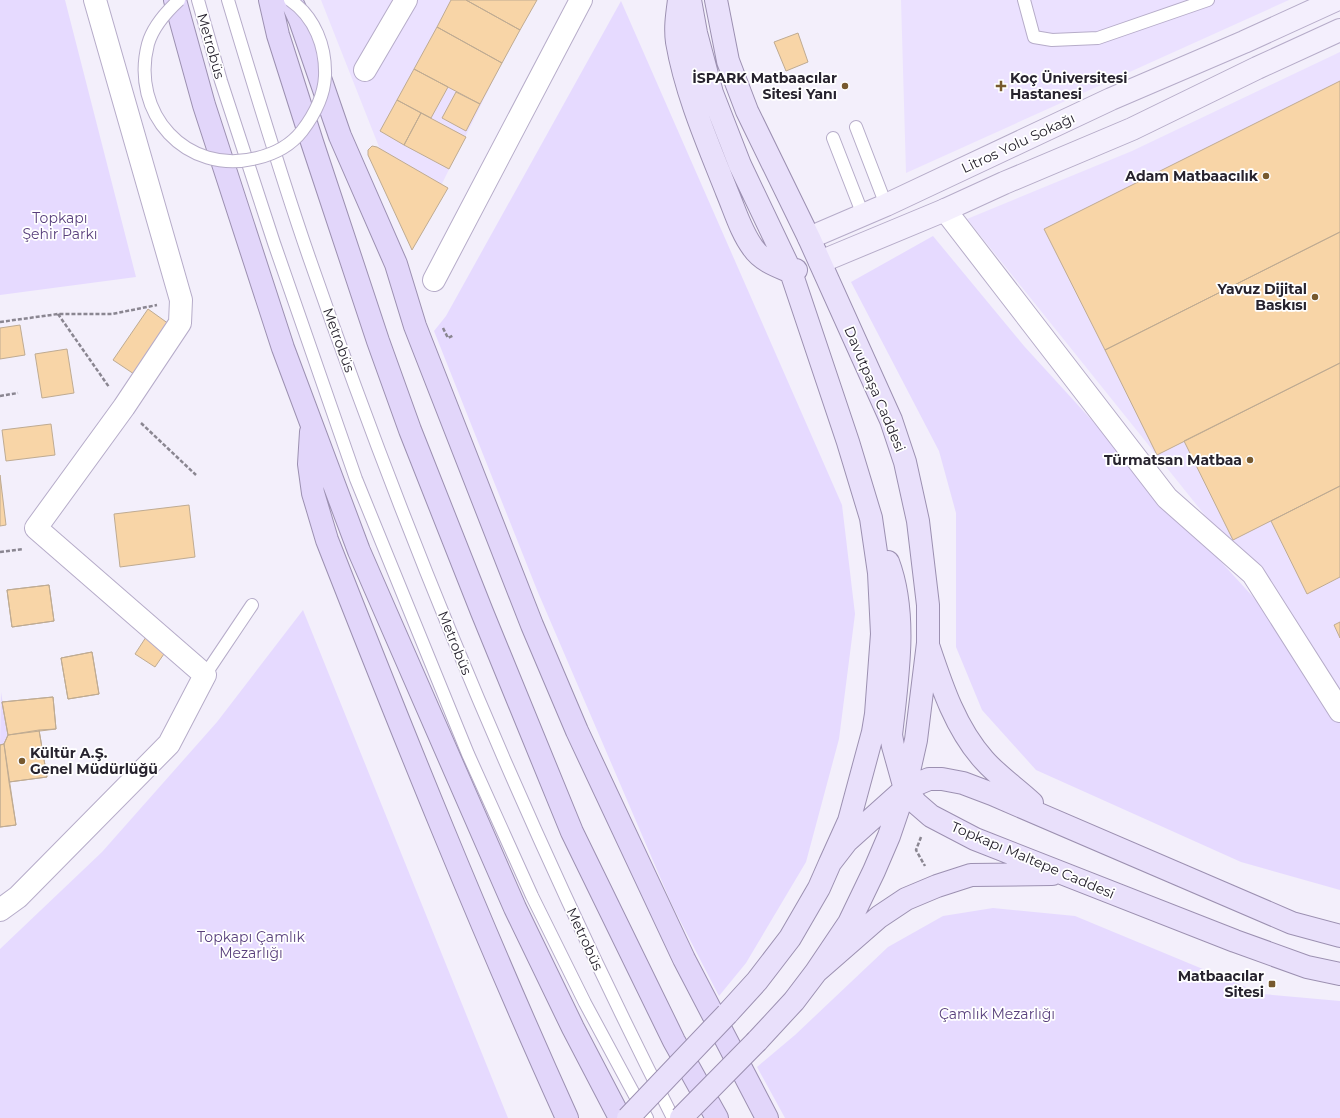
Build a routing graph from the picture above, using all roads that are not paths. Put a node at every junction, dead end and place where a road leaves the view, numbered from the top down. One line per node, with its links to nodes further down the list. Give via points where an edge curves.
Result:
1 (95, 0): 32 (street, via 181,300 180,323 124,407 36,528)
2 (175, 0): 28 (highway, via 207,113 283,348)
3 (179, 0): 7 (lane, bridge, via 162,16 148,42 144,72 148,101 162,127 184,147 212,159 241,162 270,155 295,139 314,116 324,88 325,59 317,30 299,6)
4 (198, 0): 45 (lane, Metrobüs, via 221,80 282,265 362,494 468,754 532,896 585,1003)
5 (228, 0): 46 (lane, Metrobüs, via 309,258 410,535 552,868 617,1007)
6 (270, 0): 48 (highway, via 278,35 378,341 410,430 482,612 572,832 674,1041)
7 (291, 0): 49 (highway, via 340,136 396,264 415,326 532,625 577,731 684,959)
8 (406, 0): 17 (street)
9 (581, 0): 27 (street)
10 (679, 0): 26 (main road, via 675,24 677,43 691,95 743,230 752,248 761,257)
11 (690, 0): 24 (main road, via 712,93 740,165)
12 (716, 0): 23 (main road, Davutpaşa Caddesi, via 728,61 747,111)
13 (1024, 0): 14 (lane, via 1034,36 1052,40 1098,38)
14 (1208, 0)
15 (1336, 0): 20 (main road, Litros Yolu Sokağı, via 1111,99)
16 (1340, 30): 21 (main road, via 1132,129)
17 (365, 70)
18 (856, 127): 20 (lane)
19 (833, 138): 22 (lane)
20 (886, 205): 22 (main road, Litros Yolu Sokağı)
21 (946, 210): 25 (main road); 33 (street, via 1167,498 1253,574)
22 (864, 215): 23 (main road, Litros Yolu Sokağı)
23 (809, 238): 24 (main road); 25 (main road, Davutpaşa Caddesi)
24 (780, 250): 26 (main road)
25 (820, 262): 26 (main road); 31 (main road, Davutpaşa Caddesi, via 875,381 905,462 918,521 928,605)
26 (791, 272): 29 (main road)
27 (434, 280)
28 (312, 425): 42 (highway, via 309,464 313,493 327,540 445,835); 43 (highway, via 359,551 466,797 573,1028)
29 (871, 518): 34 (main road, via 889,564 896,599 899,649 891,735); 36 (main road, via 879,573 882,634 876,714 849,821)
30 (252, 605): 32 (lane)
31 (928, 643): 34 (main road, Davutpaşa Caddesi, via 916,740); 35 (main road, via 956,718 968,740 984,760)
32 (205, 675): 38 (street, via 169,744 18,897)
33 (1340, 711)
34 (905, 789): 35 (main road, via 929,779 963,783); 36 (main road, via 847,841); 37 (main road, Topkapı Maltepe Caddesi, via 930,816 975,839); 40 (main road, Davutpaşa Caddesi, via 871,878 849,923)
35 (1049, 818): 39 (main road, via 1292,923)
36 (830, 863): 44 (main road, bridge, via 819,888 790,938 758,981)
37 (1062, 873): 40 (main road, via 971,875 937,886 906,900 879,918); 41 (main road, Topkapı Maltepe Caddesi, via 1242,944 1307,967)
38 (0, 910)
39 (1340, 936)
40 (816, 972): 47 (main road, bridge, via 794,1001)
41 (1340, 974)
42 (567, 1118)
43 (620, 1118)
44 (628, 1118)
45 (647, 1118)
46 (673, 1118)
47 (681, 1118)
48 (717, 1118)
49 (767, 1118)

